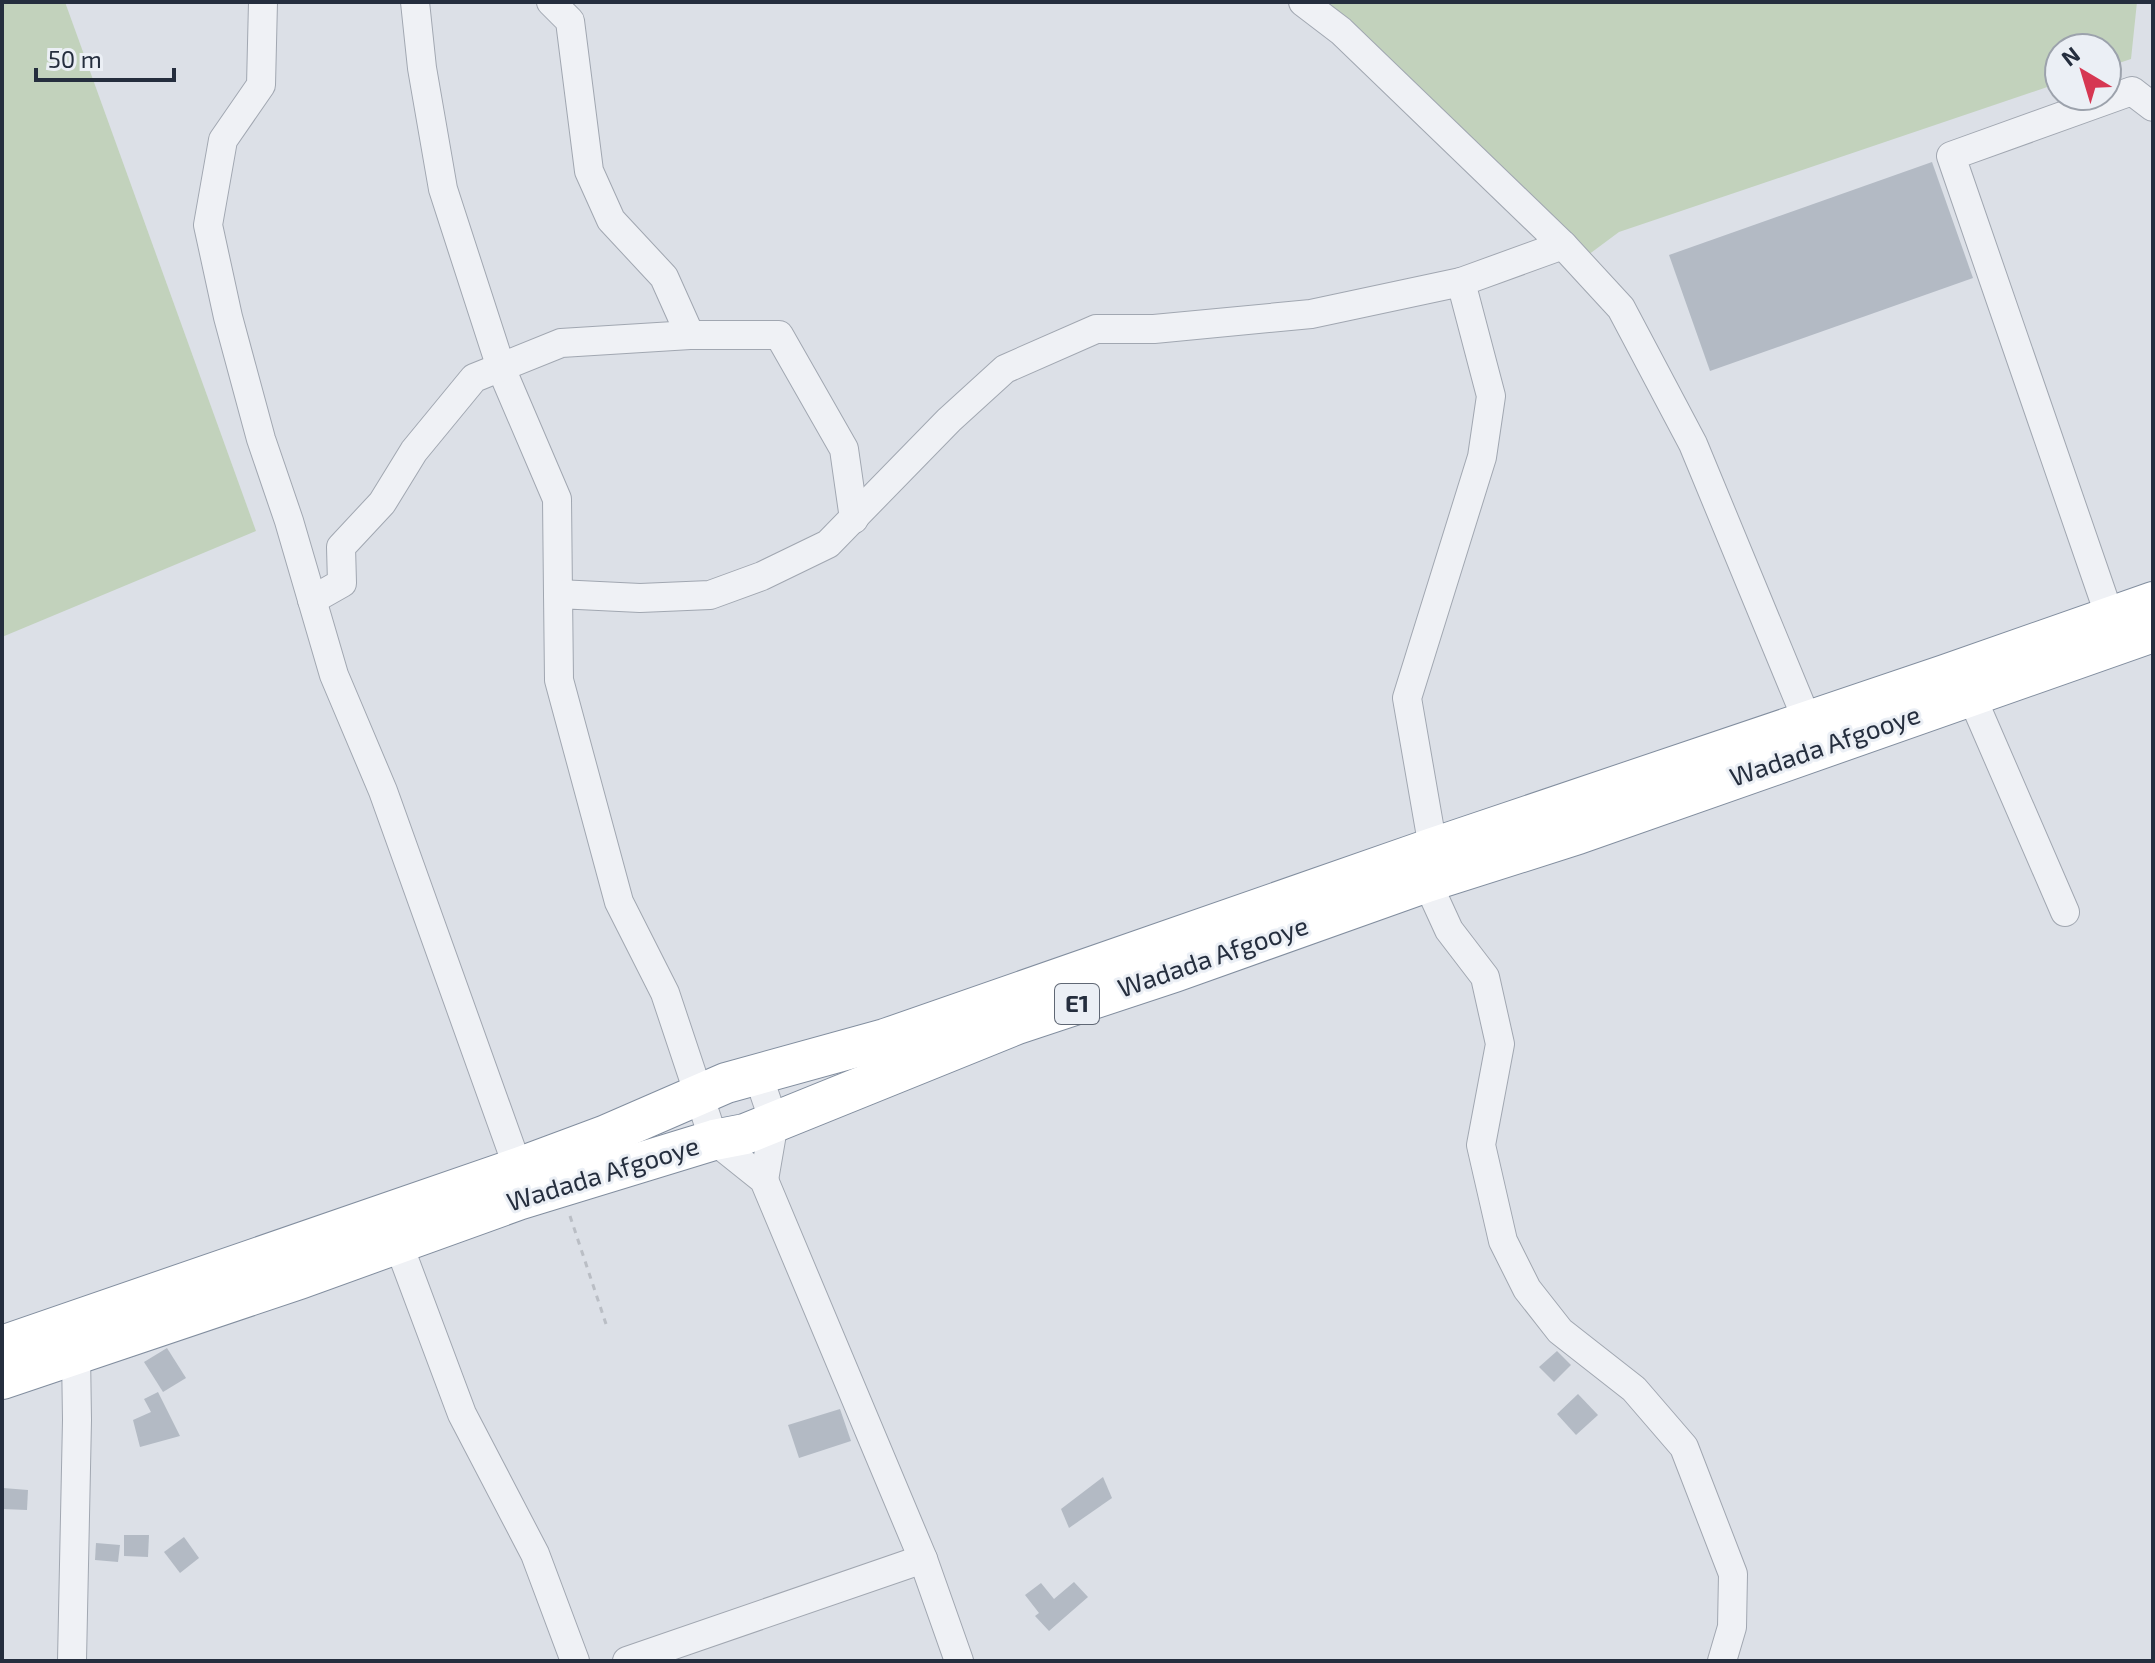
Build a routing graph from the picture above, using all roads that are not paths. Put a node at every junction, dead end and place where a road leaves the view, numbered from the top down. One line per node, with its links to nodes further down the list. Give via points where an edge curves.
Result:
1 (263, 2): 12 (street, via 261,85 223,140 208,225 261,439)
2 (415, 2): 9 (street, via 443,189)
3 (551, 2): 8 (street, via 570,21 589,171 611,220 664,277)
4 (1303, 2): 6 (street, via 1341,31)
5 (2153, 107): 14 (street, via 2132,91 1951,156)
6 (1563, 245): 7 (street); 17 (street, via 1621,308 1693,444)
7 (1461, 282): 10 (street, via 1311,314 1154,329 1096,329 1005,369); 18 (street, via 1491,396 1482,457 1407,698)
8 (690, 335): 9 (street, via 561,343); 10 (street, via 779,335 844,449)
9 (501, 368): 11 (street, via 557,499); 12 (street, via 474,378 414,451 382,503 341,547 342,583)
10 (854, 519): 11 (street, via 828,544 710,595)
11 (558, 594): 21 (street, via 559,680 619,902 665,993)
12 (312, 600): 24 (street, via 334,675 383,791)
13 (2153, 602): 14 (highway, Wadada Afgooye / E1)
14 (2110, 617): 17 (highway, Wadada Afgooye / E1)
15 (2153, 632): 16 (highway, Wadada Afgooye / E1)
16 (1971, 695): 18 (highway, Wadada Afgooye / E1, via 1578,834); 19 (street)
17 (1807, 720): 18 (highway, Wadada Afgooye / E1)
18 (1430, 865): 20 (highway, Wadada Afgooye / E1); 22 (highway, Wadada Afgooye / E1, via 1174,972 1017,1024); 35 (street, via 1449,930 1485,977 1500,1044 1481,1145 1503,1241 1527,1289 1560,1331 1634,1389 1684,1447 1733,1574 1732,1627)
19 (2065, 912)
20 (758, 1075): 21 (highway, Wadada Afgooye / E1); 22 (street)
21 (699, 1094): 23 (street); 24 (highway, Wadada Afgooye / E1)
22 (774, 1122): 23 (highway, Wadada Afgooye / E1); 25 (street)
23 (714, 1140): 25 (street); 26 (highway, Wadada Afgooye / E1)
24 (518, 1168): 27 (highway, Wadada Afgooye / E1)
25 (764, 1180): 30 (street)
26 (398, 1243): 28 (highway, Wadada Afgooye / E1); 32 (street, via 462,1414 535,1554)
27 (2, 1346)
28 (76, 1354): 29 (highway, Wadada Afgooye / E1); 31 (street)
29 (2, 1379)
30 (923, 1559): 33 (street); 34 (street)
31 (72, 1661)
32 (575, 1661)
33 (627, 1661)
34 (959, 1661)
35 (1722, 1661)

